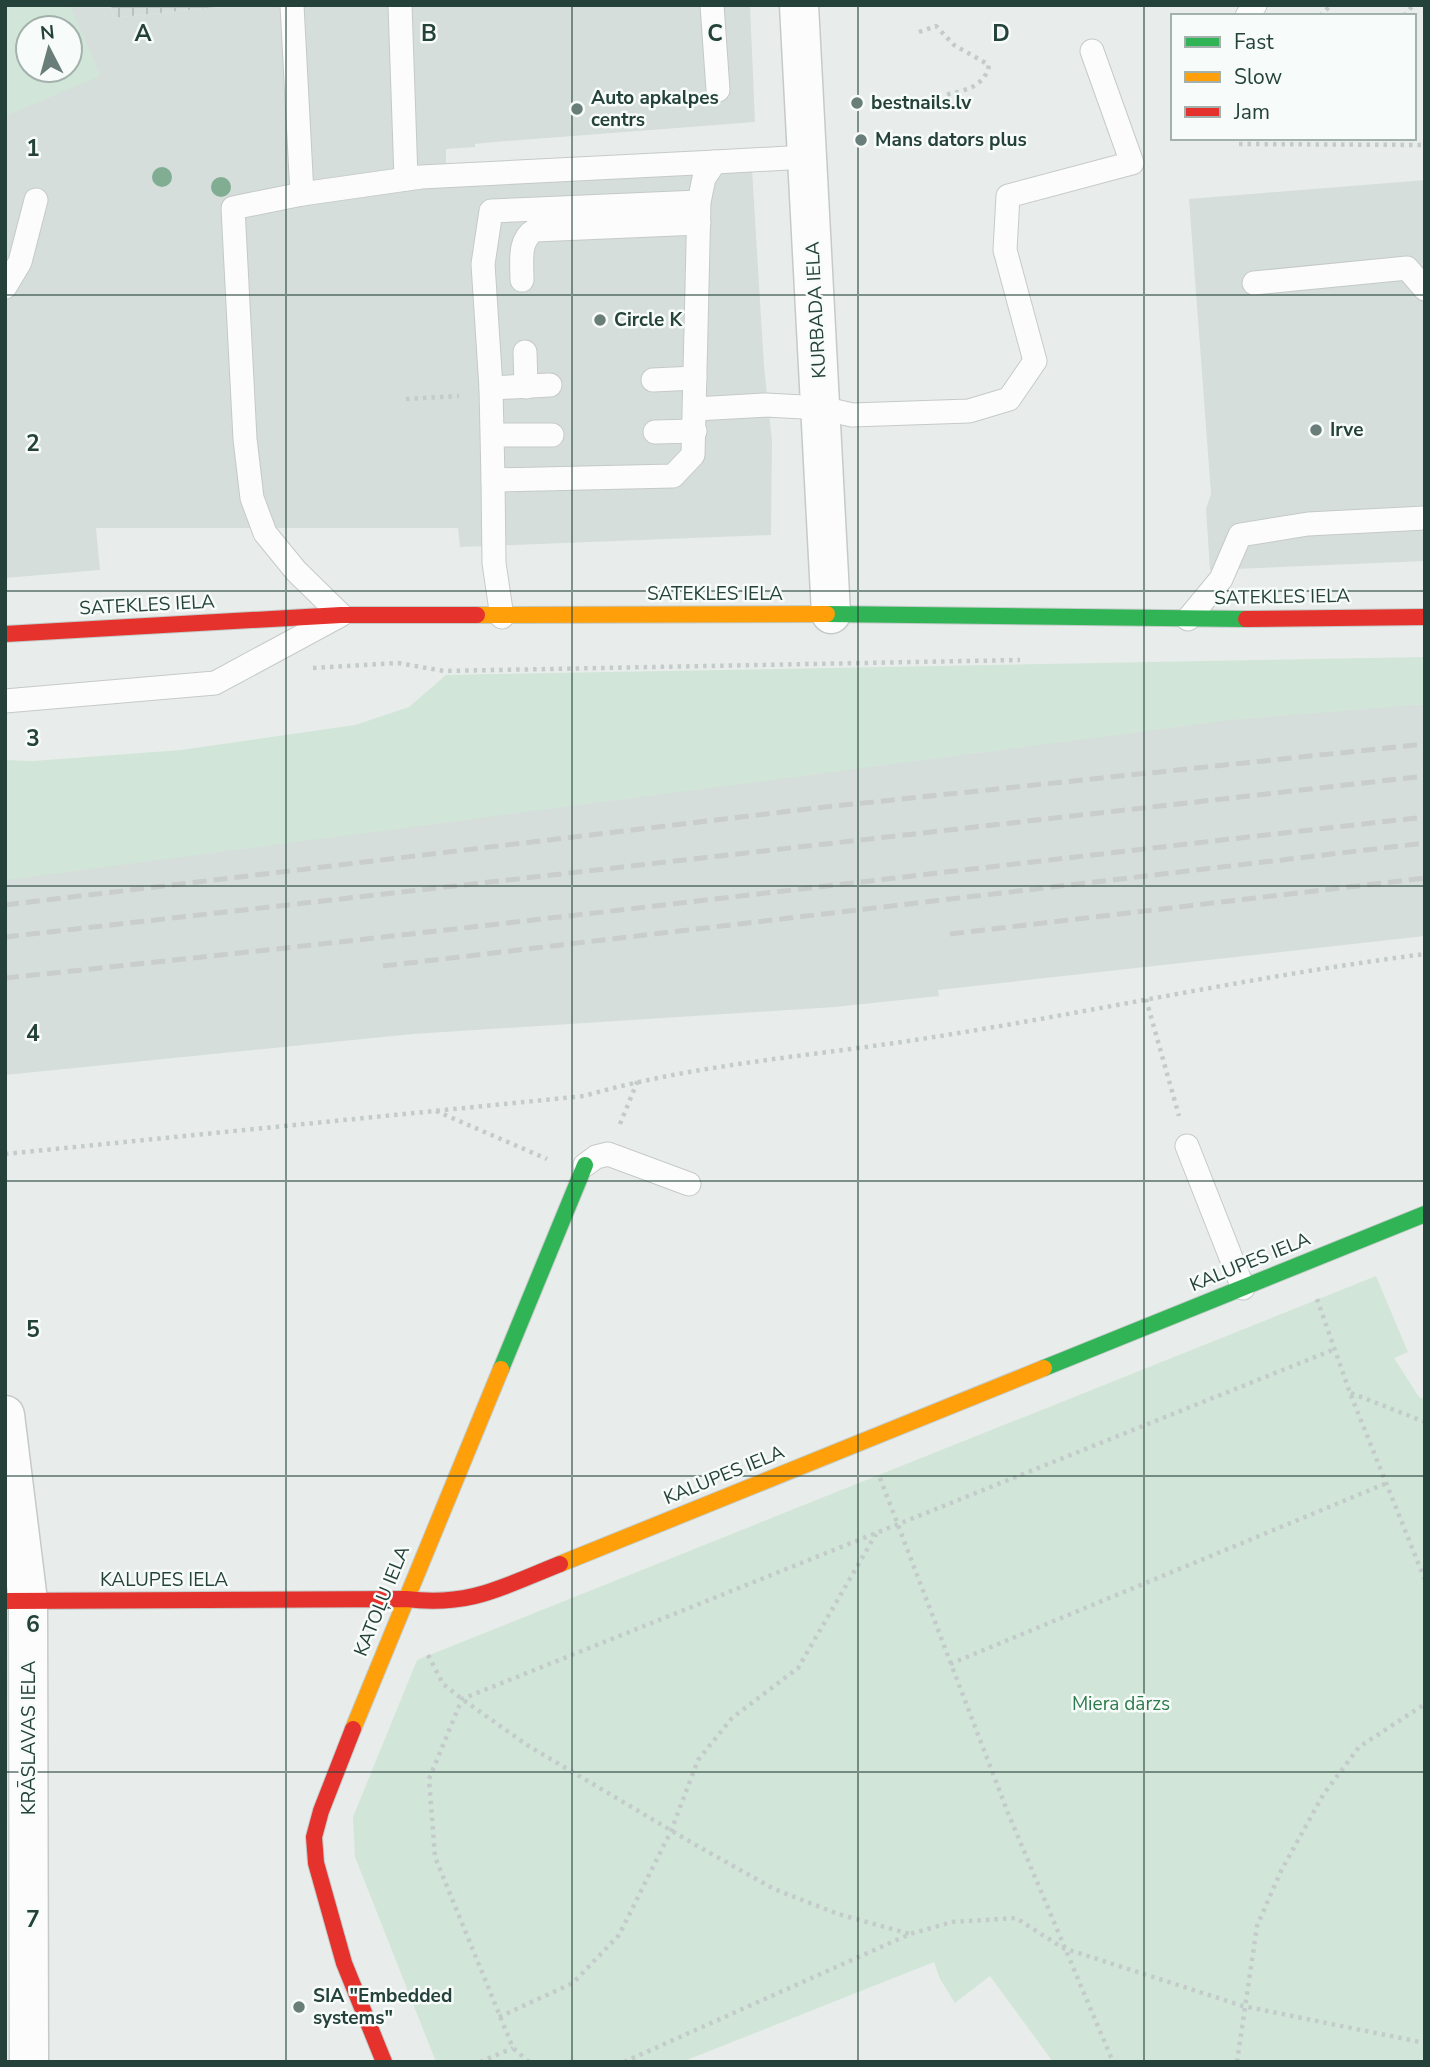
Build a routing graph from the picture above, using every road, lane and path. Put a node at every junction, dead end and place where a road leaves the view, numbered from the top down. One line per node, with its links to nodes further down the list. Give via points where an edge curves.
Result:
1 (292, 5): 16 (lane)
2 (400, 5): 15 (lane)
3 (712, 5): 7 (lane)
4 (799, 5): 13 (street, KURBADA IELA)
5 (919, 32): 8 (path, via 936,26 954,45 989,65 987,74 971,89)
6 (1092, 51): 30 (lane, via 1132,163 1008,195 1005,250 1035,361 1009,399 969,411 852,415)
7 (718, 90)
8 (944, 95)
9 (1348, 140): 12 (path)
10 (1239, 144): 12 (path)
11 (1425, 145): 12 (path)
12 (1351, 146)
13 (807, 157): 14 (lane); 30 (street, KURBADA IELA)
14 (715, 162): 15 (lane); 18 (lane, via 704,178)
15 (406, 179): 16 (lane)
16 (302, 194): 38 (lane, via 233,208 245,439 252,498 265,533)
17 (36, 200): 21 (lane, via 20,261)
18 (699, 212): 19 (lane, via 536,230 527,234 522,249); 24 (lane); 28 (lane, via 491,211 482,264)
19 (522, 280)
20 (1254, 283): 22 (lane, via 1407,268)
21 (5, 288)
22 (1425, 289)
23 (525, 352): 27 (lane)
24 (695, 378): 25 (lane); 31 (lane)
25 (653, 380)
26 (550, 385): 27 (lane)
27 (526, 387): 28 (lane)
28 (491, 393): 29 (path); 33 (lane)
29 (406, 398)
30 (822, 408): 31 (lane, via 766,405); 37 (street, KURBADA IELA)
31 (695, 420): 32 (lane); 35 (lane, via 693,455 673,477)
32 (655, 432)
33 (493, 435): 34 (lane); 35 (lane)
34 (551, 435)
35 (493, 480): 39 (lane, via 494,563)
36 (1425, 517): 41 (lane, via 1308,524 1240,535 1222,579)
37 (831, 614): 39 (street, SATEKLES IELA); 41 (street, SATEKLES IELA)
38 (341, 615): 39 (street, SATEKLES IELA); 42 (street, SATEKLES IELA); 45 (lane, via 215,683)
39 (502, 617)
40 (1425, 617): 41 (street, SATEKLES IELA)
41 (1188, 619)
42 (5, 634)
43 (1027, 660): 44 (path, via 444,671 398,663)
44 (301, 669)
45 (5, 701)
46 (1425, 954): 47 (path)
47 (1146, 999): 48 (path, via 928,1038); 50 (path)
48 (638, 1080): 49 (path, via 584,1096); 52 (path)
49 (435, 1111): 51 (path); 53 (path)
50 (1187, 1146): 56 (lane)
51 (5, 1154)
52 (608, 1154): 53 (lane, via 596,1157); 54 (lane)
53 (584, 1170): 67 (street, KATOĻU IELA)
54 (688, 1184)
55 (1425, 1214): 56 (street, KALUPES IELA)
56 (1243, 1288): 67 (street, KALUPES IELA, via 478,1597 439,1603)
57 (1315, 1292): 58 (path)
58 (1335, 1349): 59 (path); 64 (path)
59 (1350, 1393): 61 (path); 63 (path)
60 (5, 1415): 68 (street, KRĀSLAVAS IELA)
61 (1425, 1422)
62 (878, 1474): 64 (path)
63 (1387, 1483): 66 (path); 70 (path)
64 (901, 1525): 65 (path); 70 (path)
65 (876, 1534): 71 (path); 73 (path, via 798,1668 732,1718 698,1760)
66 (1425, 1580)
67 (406, 1599): 68 (street, KALUPES IELA); 81 (street, KATOĻU IELA, via 314,1837 316,1863 344,1963)
68 (17, 1601): 80 (street, KRĀSLAVAS IELA)
69 (429, 1658): 71 (path, via 443,1684)
70 (950, 1664): 75 (path)
71 (462, 1699): 73 (path, via 527,1745); 77 (path, via 429,1779 435,1857)
72 (1425, 1703): 76 (path, via 1359,1747 1323,1795 1257,1926)
73 (671, 1831): 74 (path, via 774,1889 838,1914); 77 (path, via 619,1935 573,1983)
74 (910, 1934): 75 (path, via 952,1922 1016,1918); 84 (path)
75 (1063, 1948): 76 (path); 85 (path)
76 (1243, 2006): 78 (path); 86 (path)
77 (499, 2018): 79 (path)
78 (1425, 2043)
79 (513, 2048): 82 (path); 83 (path)
80 (21, 2061)
81 (384, 2062)
82 (480, 2062)
83 (529, 2062)
84 (624, 2062)
85 (1113, 2062)
86 (1237, 2062)

